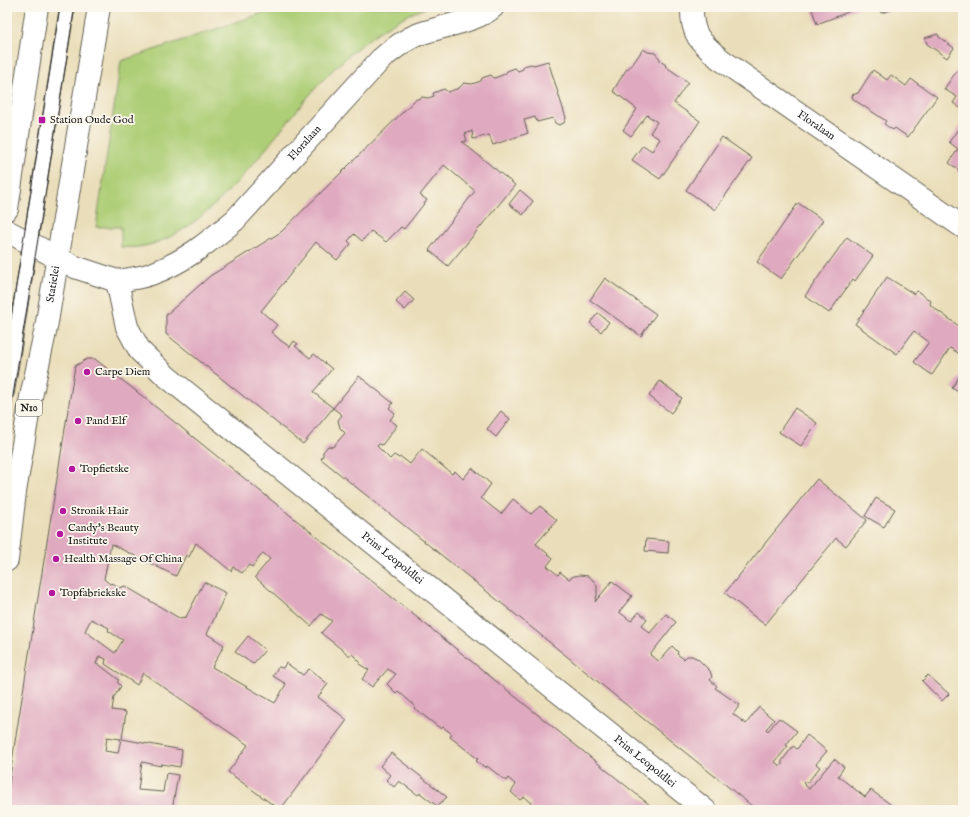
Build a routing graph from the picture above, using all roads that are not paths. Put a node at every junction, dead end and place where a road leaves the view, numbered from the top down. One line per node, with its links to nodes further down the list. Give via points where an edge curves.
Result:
1 (37, 7): 6 (street)
2 (67, 7): 9 (lane)
3 (99, 7): 10 (street, Statielei / N10)
4 (493, 7): 11 (street, Floralaan, via 470,19 415,35 396,47 381,59 235,220 208,243 151,274)
5 (692, 7): 7 (street, Floralaan, via 692,20 697,36 706,48)
6 (7, 209)
7 (963, 227)
8 (7, 231): 9 (street)
9 (30, 243): 10 (street); 12 (lane)
10 (58, 258): 11 (street, via 75,267); 13 (street, Statielei / N10, via 17,477)
11 (117, 281): 14 (street, Prins Leopoldlei, via 127,327 140,351 166,376)
12 (7, 392)
13 (7, 560)
14 (705, 810)

